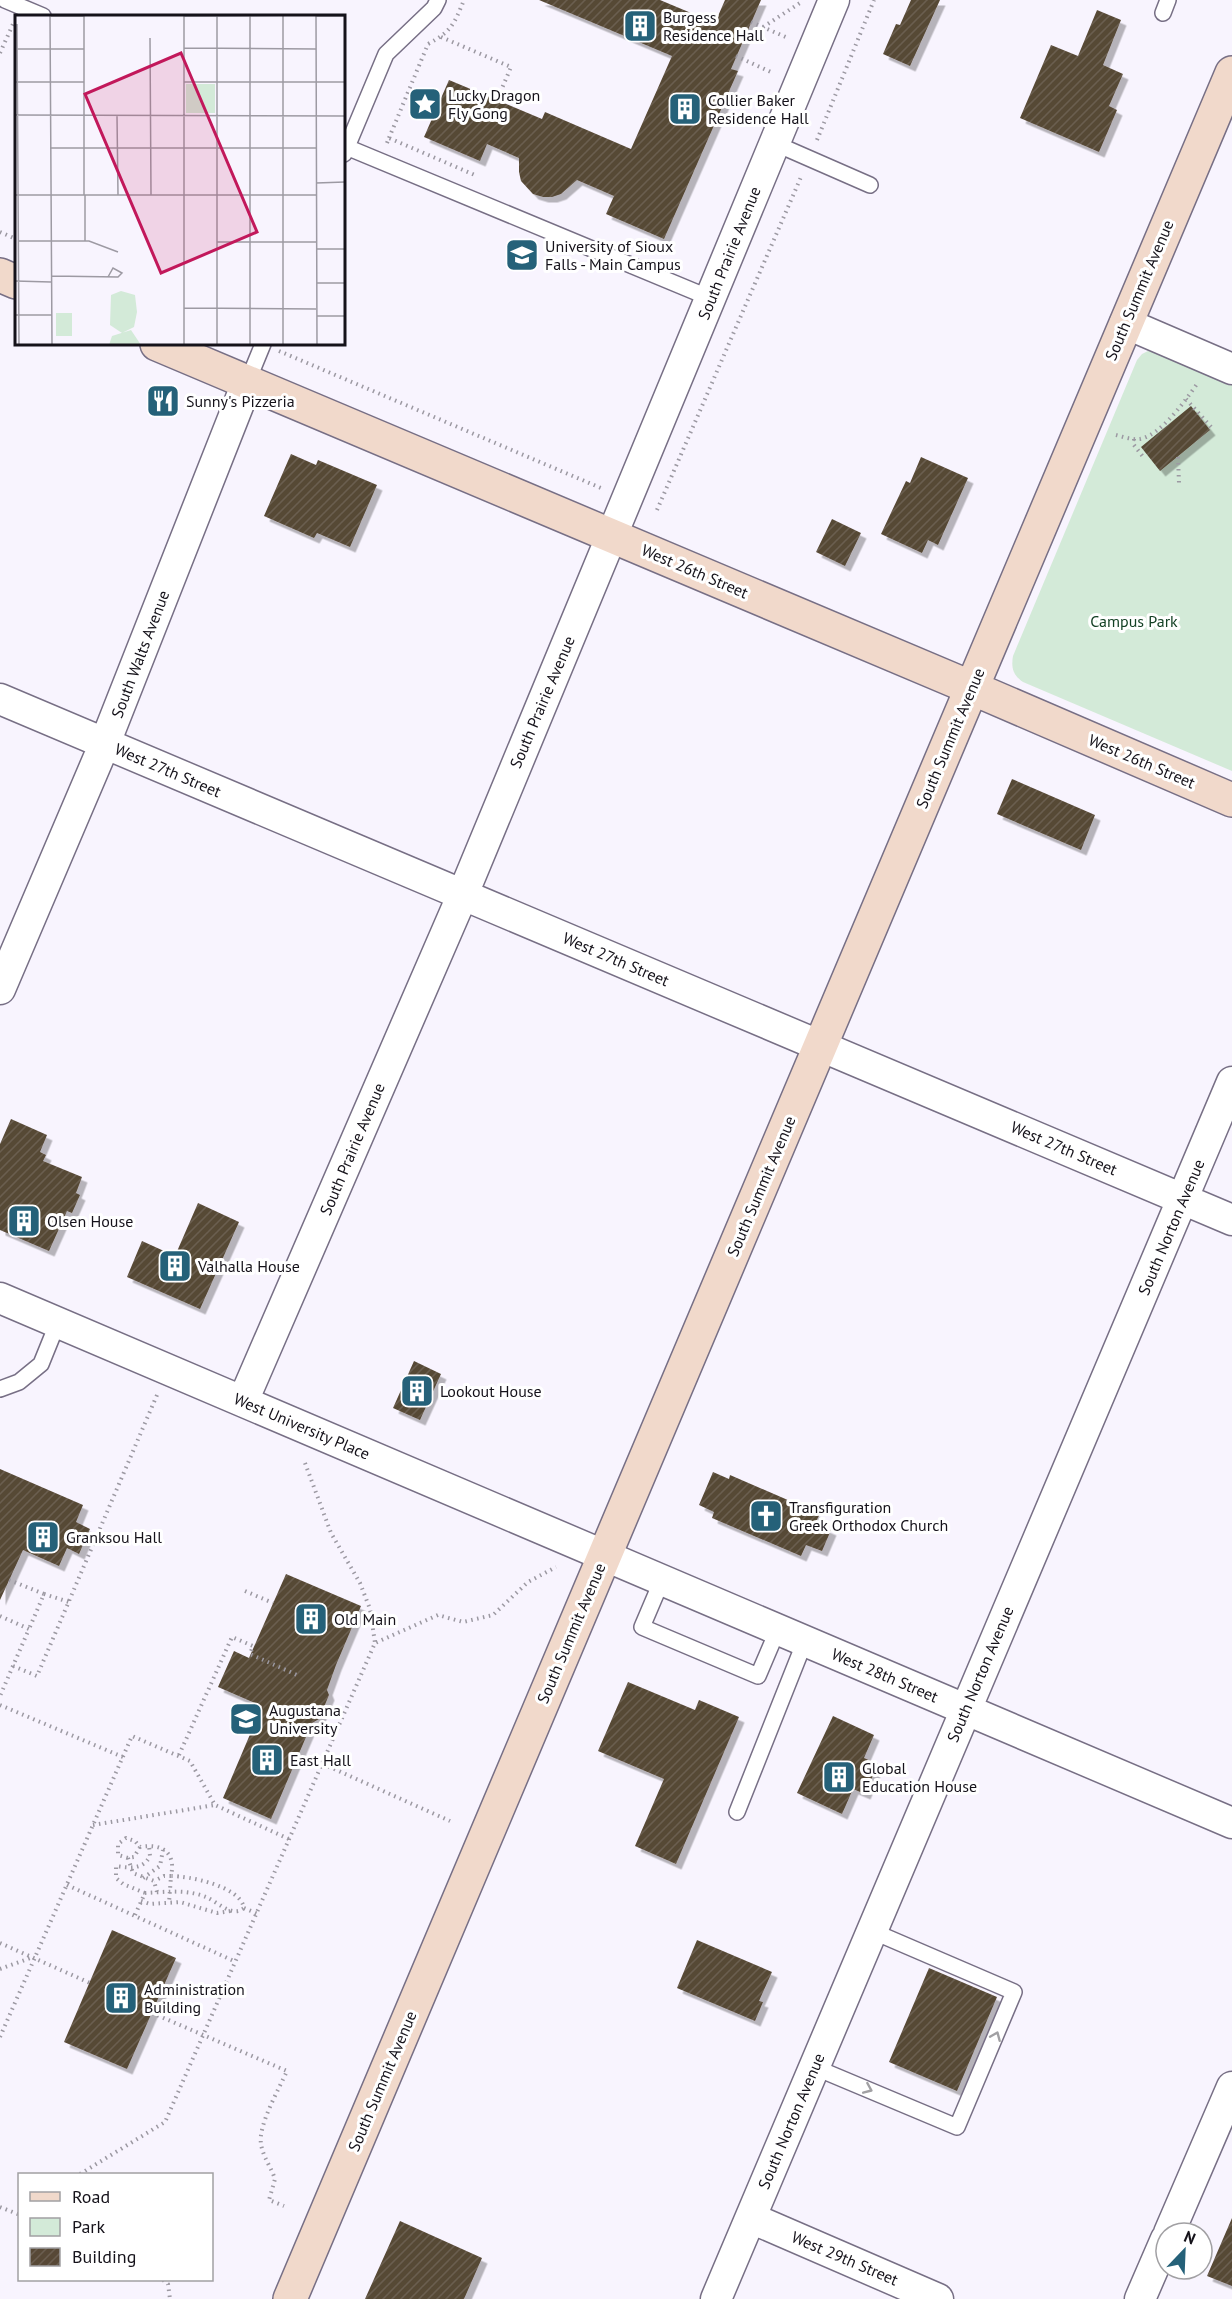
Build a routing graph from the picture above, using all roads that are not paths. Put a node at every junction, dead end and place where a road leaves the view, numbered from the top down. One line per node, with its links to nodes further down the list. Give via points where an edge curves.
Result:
1 (5, 0): 4 (lane)
2 (438, 0): 7 (lane, via 386,54)
3 (834, 0): 6 (street, South Prairie Avenue)
4 (41, 15)
5 (1232, 73): 13 (street, South Summit Avenue)
6 (774, 143): 9 (lane); 12 (street, South Prairie Avenue)
7 (345, 147)
8 (345, 149): 12 (lane)
9 (870, 185)
10 (0, 275): 11 (street)
11 (15, 282)
12 (710, 298): 18 (street, South Prairie Avenue)
13 (1125, 324): 16 (street); 19 (street, South Summit Avenue)
14 (159, 345): 17 (street, West 26th Street)
15 (263, 345): 17 (lane)
16 (1232, 369)
17 (247, 383): 18 (street, West 26th Street); 21 (street, South Walts Avenue)
18 (612, 536): 19 (street, West 26th Street); 23 (street, South Prairie Avenue)
19 (972, 688): 22 (street, West 26th Street); 25 (street, South Summit Avenue)
20 (0, 699): 21 (street, West 27th Street)
21 (105, 743): 23 (street, West 27th Street); 24 (street, South Walts Avenue)
22 (1232, 800)
23 (463, 894): 25 (street, West 27th Street); 32 (street, South Prairie Avenue)
24 (0, 989)
25 (820, 1045): 27 (street, West 27th Street); 33 (street, South Summit Avenue)
26 (1232, 1082): 27 (street, South Norton Avenue)
27 (1184, 1199): 28 (street, West 27th Street); 36 (street, South Norton Avenue)
28 (1232, 1220)
29 (0, 1298): 30 (street, West University Place)
30 (58, 1322): 31 (lane, via 41,1364 19,1382); 32 (street, West University Place)
31 (0, 1389)
32 (243, 1401): 33 (street, West University Place)
33 (604, 1555): 34 (street, West 28th Street); 45 (street, South Summit Avenue)
34 (662, 1580): 35 (street, West 28th Street); 35 (lane, via 642,1627 758,1676)
35 (791, 1635): 36 (street, West 28th Street); 37 (lane)
36 (965, 1709): 38 (street, West 28th Street); 39 (street, South Norton Avenue)
37 (737, 1812)
38 (1232, 1823)
39 (872, 1931): 40 (street, South Norton Avenue); 40 (lane, one-way to 39, via 957,2127 1014,1992)
40 (814, 2067): 42 (street, South Norton Avenue)
41 (1232, 2087): 43 (street)
42 (751, 2218): 46 (street, South Norton Avenue); 47 (street, West 29th Street)
43 (1174, 2221)
44 (1154, 2267): 48 (street)
45 (290, 2299)
46 (716, 2299)
47 (938, 2299)
48 (1140, 2299)

